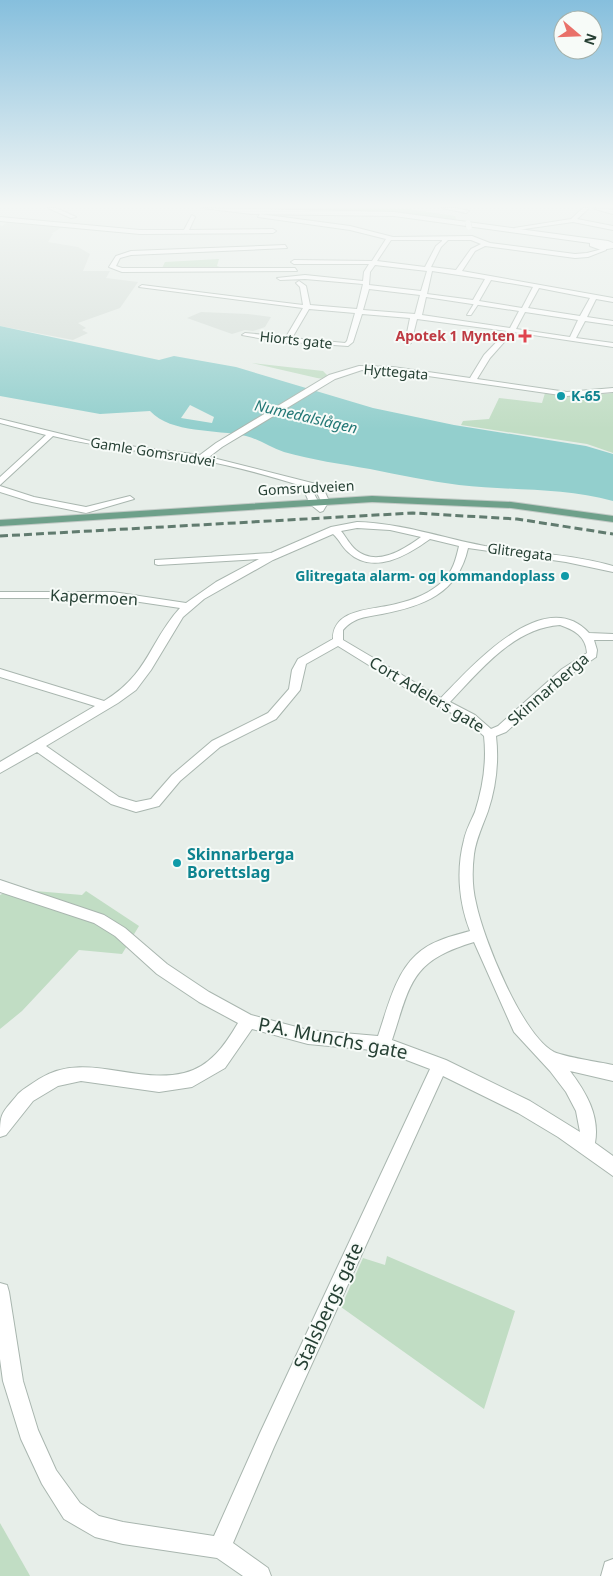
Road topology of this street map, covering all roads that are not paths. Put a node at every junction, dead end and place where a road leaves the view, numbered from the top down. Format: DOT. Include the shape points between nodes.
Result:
graph roads {
  1 [pos="299,282"];
  2 [pos="319,282"];
  3 [pos="366,282"];
  4 [pos="425,282"];
  5 [pos="487,282"];
  6 [pos="513,282"];
  7 [pos="366,285"];
  8 [pos="537,286"];
  9 [pos="142,287"];
  10 [pos="423,294"];
  11 [pos="594,296"];
  12 [pos="613,300"];
  13 [pos="476,302"];
  14 [pos="308,307"];
  15 [pos="525,309"];
  16 [pos="360,312"];
  17 [pos="469,314"];
  18 [pos="416,316"];
  19 [pos="582,318"];
  20 [pos="464,323"];
  21 [pos="613,323"];
  22 [pos="512,330"];
  23 [pos="245,335"];
  24 [pos="572,339"];
  25 [pos="287,340"];
  26 [pos="408,343"];
  27 [pos="613,345"];
  28 [pos="472,381"];
  29 [pos="613,390"];
  30 [pos="0,421"];
  31 [pos="51,434"];
  32 [pos="202,458"];
  33 [pos="0,482"];
  34 [pos="0,489"];
  35 [pos="130,498"];
  36 [pos="320,504"];
  37 [pos="613,519"];
  38 [pos="0,523"];
  39 [pos="613,524"];
  40 [pos="0,528"];
  41 [pos="334,529"];
  42 [pos="428,536"];
  43 [pos="464,545"];
  44 [pos="272,556"];
  45 [pos="158,562"];
  46 [pos="613,568"];
  47 [pos="0,595"];
  48 [pos="188,606"];
  49 [pos="586,636"];
  50 [pos="613,637"];
  51 [pos="338,641"];
  52 [pos="0,672"];
  53 [pos="443,703"];
  54 [pos="105,705"];
  55 [pos="490,734"];
  56 [pos="36,746"];
  57 [pos="0,768"];
  58 [pos="0,886"];
  59 [pos="478,935"];
  60 [pos="248,1021"];
  61 [pos="383,1044"];
  62 [pos="549,1058"];
  63 [pos="440,1065"];
  64 [pos="613,1073"];
  65 [pos="0,1129"];
  66 [pos="586,1146"];
  67 [pos="613,1167"];
  68 [pos="0,1292"];
  69 [pos="220,1548"];
  70 [pos="613,1570"];
  71 [pos="260,1576"];
  72 [pos="612,1576"];
  1 -- 14 [label="street"];
  2 -- 7 [label="street"];
  3 -- 7 [label="street"];
  4 -- 10 [label="street"];
  5 -- 13 [label="street"];
  6 -- 8 [label="street"];
  7 -- 10 [label="street"];
  7 -- 16 [label="street"];
  8 -- 11 [label="street"];
  8 -- 15 [label="street"];
  9 -- 14 [label="street"];
  10 -- 13 [label="street"];
  10 -- 18 [label="street"];
  11 -- 12 [label="street"];
  11 -- 19 [label="street"];
  13 -- 15 [label="street"];
  13 -- 17 [label="street"];
  14 -- 16 [label="street"];
  14 -- 25 [label="street"];
  15 -- 19 [label="street"];
  15 -- 22 [label="street"];
  16 -- 18 [label="street"];
  16 -- 25 [label="street, Hiorts gate" via="350,342 346,345"];
  17 -- 20 [label="street"];
  18 -- 20 [label="street"];
  18 -- 26 [label="street"];
  19 -- 21 [label="street"];
  19 -- 24 [label="street"];
  20 -- 22 [label="street"];
  22 -- 24 [label="street"];
  22 -- 28 [label="street" via="487,357"];
  23 -- 25 [label="street, Hiorts gate"];
  24 -- 27 [label="street"];
  28 -- 29 [label="street, Hyttegata" via="576,395"];
  28 -- 32 [label="street, Hyttegata" via="384,365 353,369 315,387"];
  30 -- 31 [label="street, Gamle Gomsrudvei"];
  31 -- 32 [label="street, Gamle Gomsrudvei" via="108,446"];
  31 -- 33 [label="street"];
  32 -- 36 [label="street, Gamle Gomsrudvei" via="306,485"];
  34 -- 35 [label="street" via="77,509"];
  36 -- 37 [label="main road, Gomsrudveien" via="388,499 460,502 555,510"];
  36 -- 38 [label="main road, Gomsrudveien"];
  36 -- 39 [label="main road, Gomsrudveien" via="459,506 554,514"];
  36 -- 40 [label="main road, Gomsrudveien"];
  41 -- 42 [label="street, Glitregata" via="356,524 400,528"];
  41 -- 42 [label="street" via="352,551 366,558 397,556"];
  41 -- 44 [label="street, Glitregata"];
  42 -- 43 [label="street, Glitregata"];
  43 -- 46 [label="street, Glitregata" via="571,558"];
  43 -- 51 [label="street" via="459,565 447,585 438,592 403,606 350,617 338,629"];
  44 -- 45 [label="street"];
  44 -- 48 [label="street"];
  47 -- 48 [label="street, Kapermoen" via="113,595"];
  48 -- 54 [label="street" via="133,686"];
  49 -- 50 [label="street"];
  49 -- 53 [label="street, Skinnarberga" via="562,620 545,621 496,649"];
  49 -- 55 [label="street, Skinnarberga" via="592,654 566,672 502,729"];
  51 -- 53 [label="street, Cort Adelers gate"];
  51 -- 56 [label="street" via="302,662 294,690 272,716 216,744 176,778 157,809 115,801"];
  52 -- 54 [label="street"];
  53 -- 55 [label="street, Cort Adelers gate"];
  54 -- 56 [label="street"];
  55 -- 59 [label="street, Cort Adelers gate" via="493,749 488,788 466,863 467,889"];
  56 -- 57 [label="street"];
  58 -- 60 [label="street, P.A. Munchs gate" via="99,919 120,932 162,969"];
  59 -- 61 [label="street" via="433,950 419,960"];
  59 -- 62 [label="street, Cort Adelers gate" via="520,1028"];
  60 -- 61 [label="street, P.A. Munchs gate" via="308,1037"];
  60 -- 65 [label="street" via="224,1058 183,1083 158,1084 104,1073 75,1072 46,1080 20,1102"];
  61 -- 63 [label="street, P.A. Munchs gate"];
  62 -- 64 [label="street"];
  62 -- 66 [label="street, Cort Adelers gate" via="567,1079 588,1118 590,1133"];
  63 -- 66 [label="street, P.A. Munchs gate" via="524,1107"];
  63 -- 69 [label="street, Stalsbergs gate"];
  66 -- 67 [label="street, P.A. Munchs gate"];
  68 -- 69 [label="street" via="12,1381 28,1432 49,1477 72,1511 95,1526 123,1533"];
  69 -- 71 [label="street"];
  70 -- 72 [label="street"];
}
